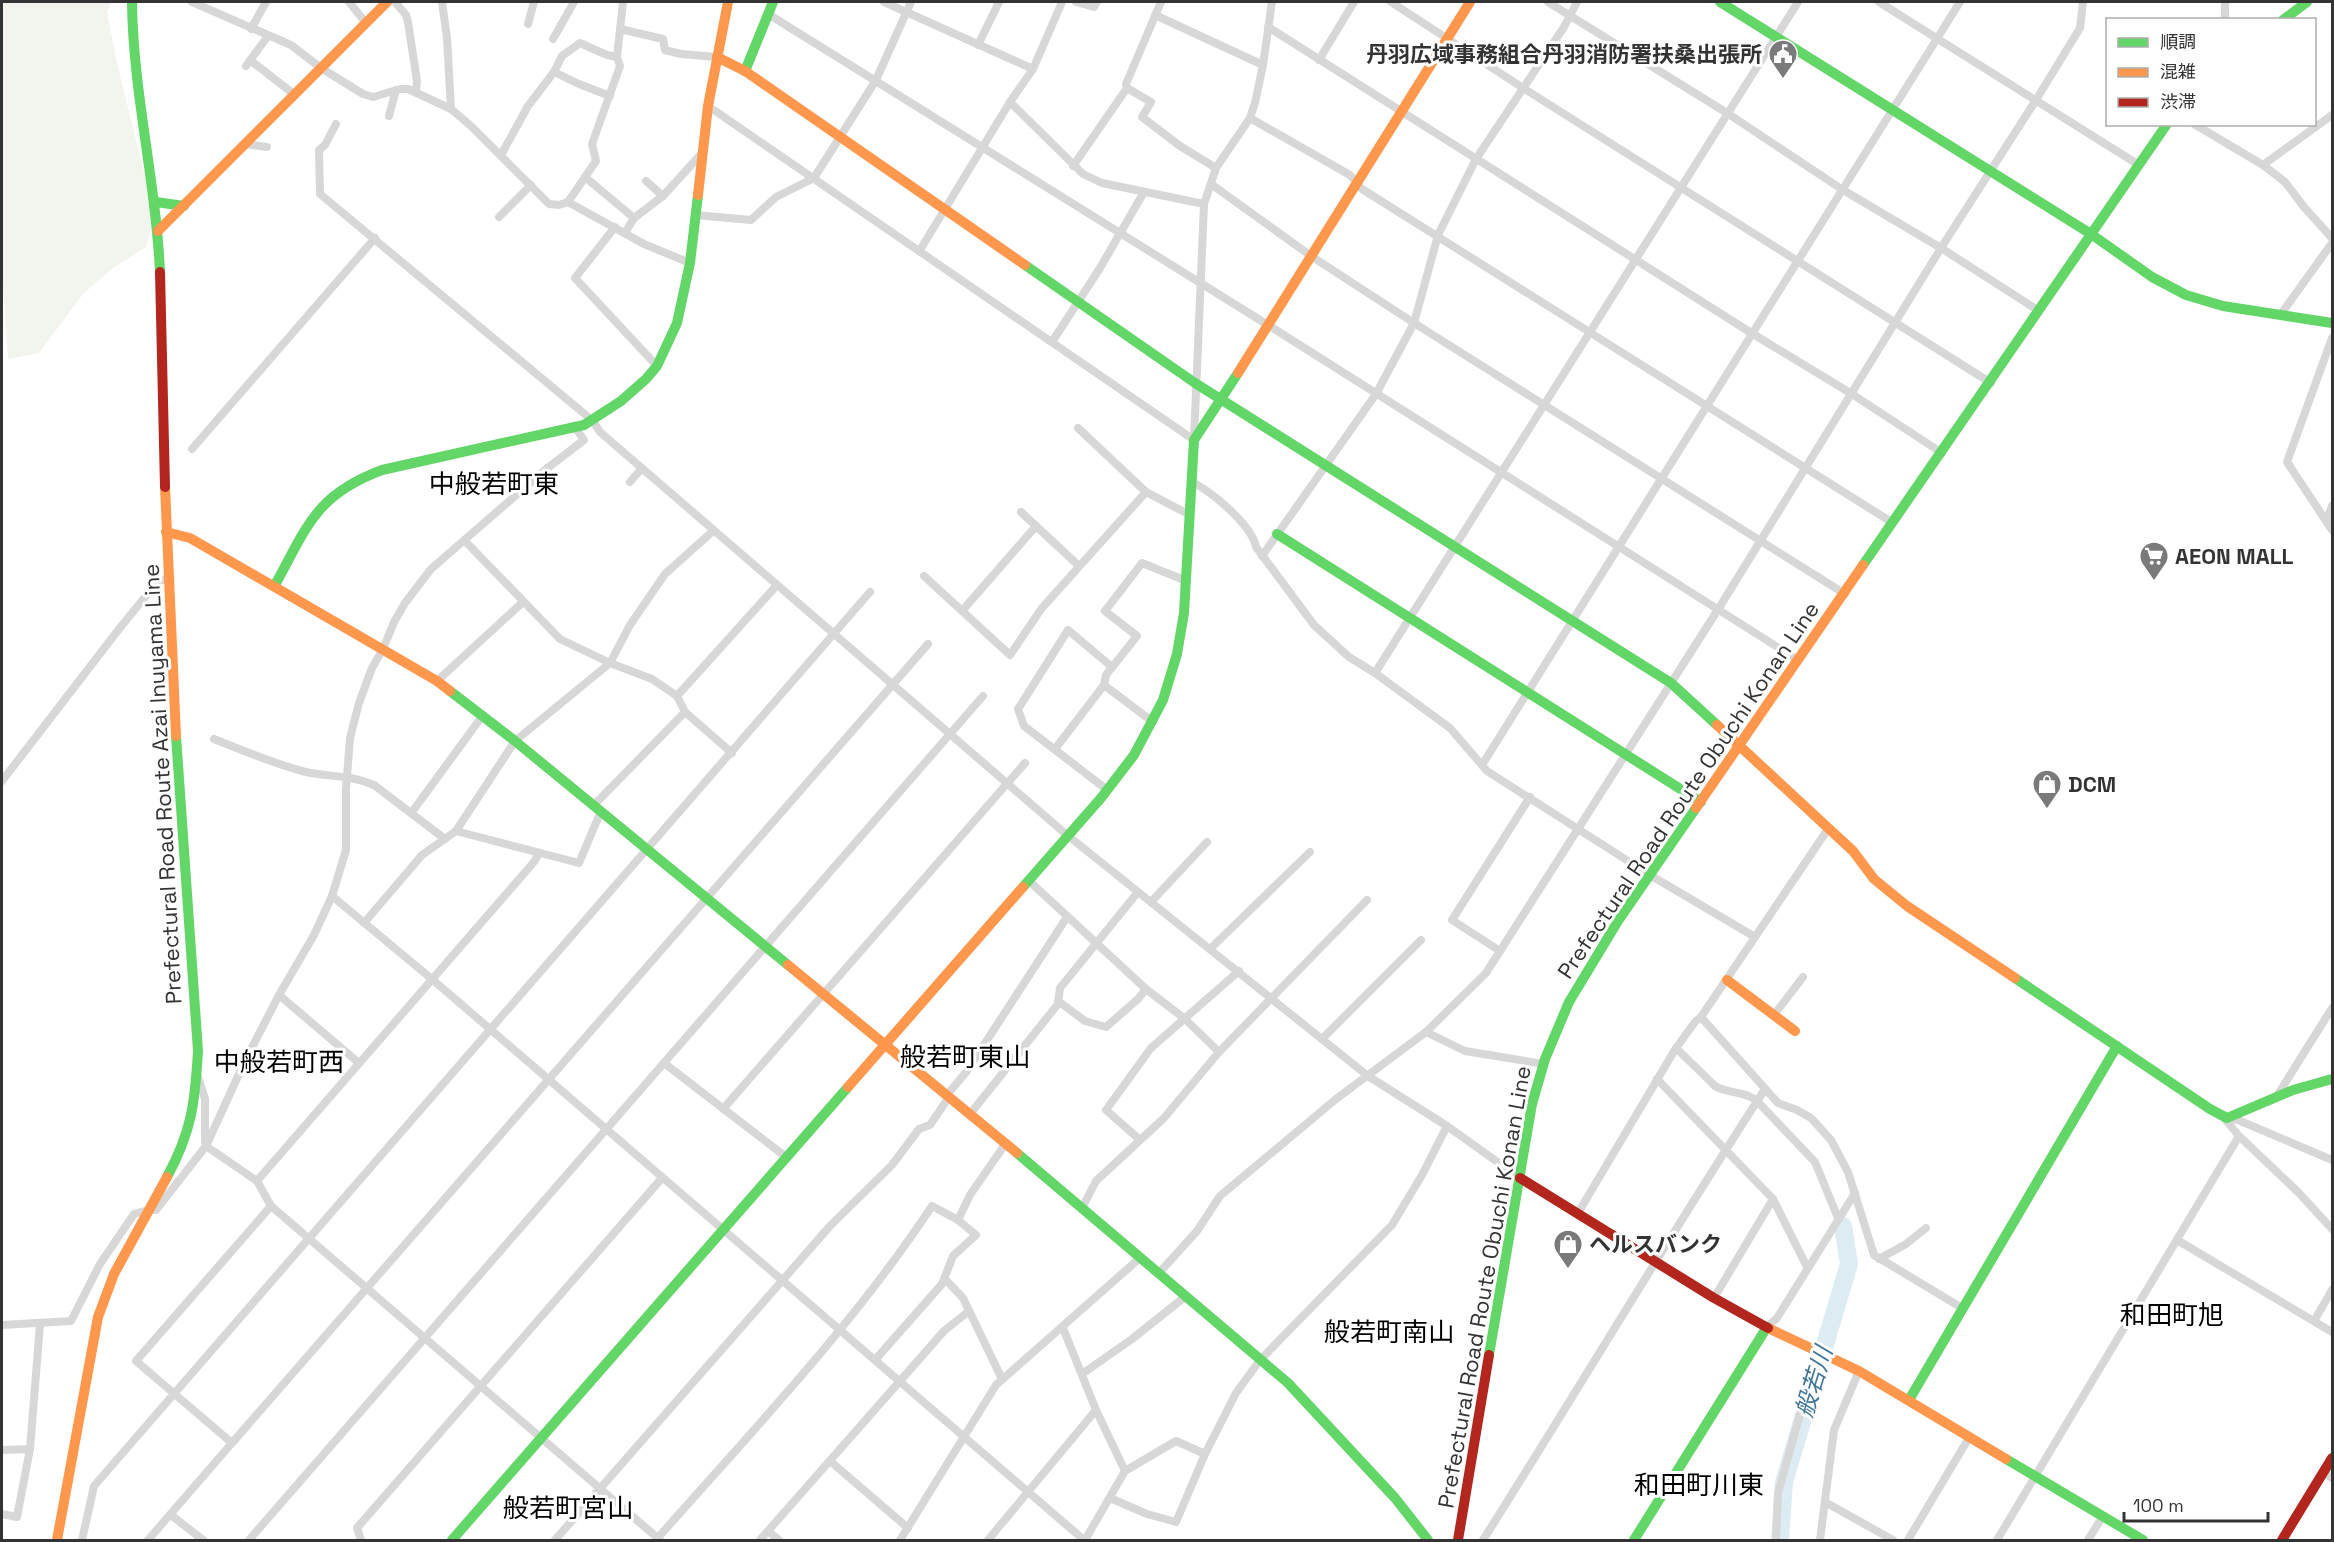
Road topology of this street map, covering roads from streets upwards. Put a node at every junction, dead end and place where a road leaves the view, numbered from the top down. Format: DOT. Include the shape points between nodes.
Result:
graph roads {
  1 [pos="132,2"];
  2 [pos="192,2"];
  3 [pos="266,2"];
  4 [pos="350,2"];
  5 [pos="387,2"];
  6 [pos="395,2"];
  7 [pos="442,2"];
  8 [pos="534,2"];
  9 [pos="574,2"];
  10 [pos="623,2"];
  11 [pos="727,2"];
  12 [pos="773,2"];
  13 [pos="884,2"];
  14 [pos="911,2"];
  15 [pos="999,2"];
  16 [pos="1062,2"];
  17 [pos="1076,2"];
  18 [pos="1096,2"];
  19 [pos="1161,2"];
  20 [pos="1272,2"];
  21 [pos="1354,2"];
  22 [pos="1391,2"];
  23 [pos="1470,2"];
  24 [pos="1548,2"];
  25 [pos="1577,2"];
  26 [pos="1720,2"];
  27 [pos="1798,2"];
  28 [pos="1879,2"];
  29 [pos="1960,2"];
  30 [pos="2083,2"];
  31 [pos="2225,2"];
  32 [pos="2307,2"];
  33 [pos="906,11"];
  34 [pos="768,14"];
  35 [pos="1155,15"];
  36 [pos="1570,16"];
  37 [pos="2225,18"];
  38 [pos="2286,18"];
  39 [pos="366,23"];
  40 [pos="528,24"];
  41 [pos="1268,27"];
  42 [pos="251,29"];
  43 [pos="620,29"];
  44 [pos="268,36"];
  45 [pos="1776,37"];
  46 [pos="1937,38"];
  47 [pos="553,39"];
  48 [pos="1447,39"];
  49 [pos="978,45"];
  50 [pos="617,57"];
  51 [pos="717,57"];
  52 [pos="1319,60"];
  53 [pos="1263,65"];
  54 [pos="321,69"];
  55 [pos="1033,69"];
  56 [pos="554,72"];
  57 [pos="745,72"];
  58 [pos="876,80"];
  59 [pos="1127,88"];
  60 [pos="1523,88"];
  61 [pos="396,90"];
  62 [pos="416,91"];
  63 [pos="295,95"];
  64 [pos="610,96"];
  65 [pos="2036,100"];
  66 [pos="1010,102"];
  67 [pos="708,106"];
  68 [pos="451,109"];
  69 [pos="1892,110"];
  70 [pos="1400,111"];
  71 [pos="1727,113"];
  72 [pos="2332,115"];
  73 [pos="389,116"];
  74 [pos="1250,118"];
  75 [pos="336,124"];
  76 [pos="2166,126"];
  77 [pos="2197,126"];
  78 [pos="841,138"];
  79 [pos="245,144"];
  80 [pos="267,147"];
  81 [pos="982,148"];
  82 [pos="702,153"];
  83 [pos="501,154"];
  84 [pos="1476,159"];
  85 [pos="2139,165"];
  86 [pos="2262,165"];
  87 [pos="1073,166"];
  88 [pos="1216,168"];
  89 [pos="1991,172"];
  90 [pos="585,177"];
  91 [pos="814,178"];
  92 [pos="646,181"];
  93 [pos="1356,181"];
  94 [pos="1211,184"];
  95 [pos="531,185"];
  96 [pos="1681,187"];
  97 [pos="1843,190"];
  98 [pos="1144,192"];
  99 [pos="663,196"];
  100 [pos="156,202"];
  101 [pos="568,202"];
  102 [pos="1204,204"];
  103 [pos="184,206"];
  104 [pos="946,209"];
  105 [pos="695,215"];
  106 [pos="499,217"];
  107 [pos="633,218"];
  108 [pos="615,227"];
  109 [pos="158,231"];
  110 [pos="625,233"];
  111 [pos="1120,234"];
  112 [pos="2091,234"];
  113 [pos="1438,235"];
  114 [pos="375,238"];
  115 [pos="2332,238"];
  116 [pos="2332,243"];
  117 [pos="1941,248"];
  118 [pos="920,250"];
  119 [pos="1311,256"];
  120 [pos="1636,259"];
  121 [pos="1798,260"];
  122 [pos="690,263"];
  123 [pos="1200,283"];
  124 [pos="1079,303"];
  125 [pos="2039,311"];
  126 [pos="2281,314"];
  127 [pos="1896,322"];
  128 [pos="2332,322"];
  129 [pos="1414,323"];
  130 [pos="1268,325"];
  131 [pos="1590,332"];
  132 [pos="1753,334"];
  133 [pos="2332,338"];
  134 [pos="1053,342"];
  135 [pos="657,366"];
  136 [pos="1195,383"];
  137 [pos="1991,383"];
  138 [pos="1376,394"];
  139 [pos="1852,394"];
  140 [pos="1221,400"];
  141 [pos="1544,405"];
  142 [pos="1707,405"];
  143 [pos="593,421"];
  144 [pos="574,426"];
  145 [pos="1078,428"];
  146 [pos="1194,440"];
  147 [pos="192,449"];
  148 [pos="1942,453"];
  149 [pos="1325,463"];
  150 [pos="1805,467"];
  151 [pos="642,468"];
  152 [pos="1501,472"];
  153 [pos="1663,478"];
  154 [pos="630,482"];
  155 [pos="1192,482"];
  156 [pos="1146,492"];
  157 [pos="2332,506"];
  158 [pos="1021,512"];
  159 [pos="1190,515"];
  160 [pos="2327,519"];
  161 [pos="1893,523"];
  162 [pos="1036,526"];
  163 [pos="2332,530"];
  164 [pos="714,531"];
  165 [pos="166,532"];
  166 [pos="1277,534"];
  167 [pos="1761,539"];
  168 [pos="465,541"];
  169 [pos="1619,546"];
  170 [pos="1456,547"];
  171 [pos="1262,556"];
  172 [pos="1079,566"];
  173 [pos="924,576"];
  174 [pos="169,579"];
  175 [pos="1184,580"];
  176 [pos="275,585"];
  177 [pos="777,585"];
  178 [pos="870,592"];
  179 [pos="1845,594"];
  180 [pos="523,602"];
  181 [pos="1719,608"];
  182 [pos="962,611"];
  183 [pos="1410,619"];
  184 [pos="1574,620"];
  185 [pos="834,635"];
  186 [pos="928,644"];
  187 [pos="383,650"];
  188 [pos="1798,660"];
  189 [pos="610,663"];
  190 [pos="1112,667"];
  191 [pos="1375,673"];
  192 [pos="437,681"];
  193 [pos="1671,682"];
  194 [pos="892,685"];
  195 [pos="1104,685"];
  196 [pos="1527,694"];
  197 [pos="677,696"];
  198 [pos="983,696"];
  199 [pos="685,712"];
  200 [pos="483,715"];
  201 [pos="1153,722"];
  202 [pos="947,734"];
  203 [pos="214,738"];
  204 [pos="515,741"];
  205 [pos="1738,746"];
  206 [pos="1056,749"];
  207 [pos="732,753"];
  208 [pos="1625,755"];
  209 [pos="1025,762"];
  210 [pos="1482,765"];
  211 [pos="348,777"];
  212 [pos="2,781"];
  213 [pos="1006,783"];
  214 [pos="1106,789"];
  215 [pos="1530,797"];
  216 [pos="1701,802"];
  217 [pos="598,808"];
  218 [pos="412,812"];
  219 [pos="1579,828"];
  220 [pos="1828,829"];
  221 [pos="456,831"];
  222 [pos="1066,835"];
  223 [pos="445,839"];
  224 [pos="1207,842"];
  225 [pos="648,849"];
  226 [pos="1310,852"];
  227 [pos="539,853"];
  228 [pos="1650,875"];
  229 [pos="1028,880"];
  230 [pos="1138,892"];
  231 [pos="332,896"];
  232 [pos="707,897"];
  233 [pos="1367,900"];
  234 [pos="1151,902"];
  235 [pos="1067,917"];
  236 [pos="364,923"];
  237 [pos="1755,937"];
  238 [pos="1421,940"];
  239 [pos="765,945"];
  240 [pos="1097,945"];
  241 [pos="1210,949"];
  242 [pos="1500,951"];
  243 [pos="1239,971"];
  244 [pos="1803,977"];
  245 [pos="433,980"];
  246 [pos="1726,980"];
  247 [pos="1146,989"];
  248 [pos="824,994"];
  249 [pos="279,995"];
  250 [pos="1273,998"];
  251 [pos="1058,1001"];
  252 [pos="2332,1008"];
  253 [pos="1774,1015"];
  254 [pos="1701,1017"];
  255 [pos="1185,1019"];
  256 [pos="491,1030"];
  257 [pos="1794,1031"];
  258 [pos="1426,1032"];
  259 [pos="1322,1038"];
  260 [pos="885,1044"];
  261 [pos="2117,1046"];
  262 [pos="1676,1048"];
  263 [pos="1219,1052"];
  264 [pos="359,1063"];
  265 [pos="664,1064"];
  266 [pos="1544,1064"];
  267 [pos="198,1076"];
  268 [pos="1368,1076"];
  269 [pos="1657,1079"];
  270 [pos="2332,1079"];
  271 [pos="549,1080"];
  272 [pos="1765,1089"];
  273 [pos="948,1096"];
  274 [pos="2277,1096"];
  275 [pos="1757,1101"];
  276 [pos="723,1109"];
  277 [pos="970,1114"];
  278 [pos="2226,1118"];
  279 [pos="1447,1126"];
  280 [pos="607,1130"];
  281 [pos="2239,1136"];
  282 [pos="1140,1140"];
  283 [pos="1006,1143"];
  284 [pos="206,1146"];
  285 [pos="1727,1150"];
  286 [pos="786,1157"];
  287 [pos="2332,1160"];
  288 [pos="662,1178"];
  289 [pos="1520,1178"];
  290 [pos="257,1181"];
  291 [pos="1855,1193"];
  292 [pos="1773,1199"];
  293 [pos="271,1206"];
  294 [pos="1082,1208"];
  295 [pos="148,1210"];
  296 [pos="1578,1213"];
  297 [pos="1838,1218"];
  298 [pos="958,1220"];
  299 [pos="1926,1228"];
  300 [pos="2332,1229"];
  301 [pos="723,1231"];
  302 [pos="309,1238"];
  303 [pos="2177,1240"];
  304 [pos="1141,1257"];
  305 [pos="1880,1259"];
  306 [pos="1656,1262"];
  307 [pos="1807,1267"];
  308 [pos="1159,1273"];
  309 [pos="945,1279"];
  310 [pos="782,1280"];
  311 [pos="366,1289"];
  312 [pos="2332,1290"];
  313 [pos="1186,1296"];
  314 [pos="1714,1298"];
  315 [pos="1962,1308"];
  316 [pos="969,1311"];
  317 [pos="2314,1321"];
  318 [pos="40,1324"];
  319 [pos="2,1325"];
  320 [pos="1767,1327"];
  321 [pos="1063,1328"];
  322 [pos="841,1331"];
  323 [pos="2332,1332"];
  324 [pos="425,1338"];
  325 [pos="1823,1352"];
  326 [pos="875,1360"];
  327 [pos="1260,1360"];
  328 [pos="1859,1371"];
  329 [pos="1082,1374"];
  330 [pos="1002,1379"];
  331 [pos="900,1382"];
  332 [pos="481,1388"];
  333 [pos="174,1394"];
  334 [pos="1909,1400"];
  335 [pos="1096,1410"];
  336 [pos="1970,1436"];
  337 [pos="963,1437"];
  338 [pos="541,1439"];
  339 [pos="232,1443"];
  340 [pos="30,1449"];
  341 [pos="2,1450"];
  342 [pos="1205,1454"];
  343 [pos="2332,1458"];
  344 [pos="830,1461"];
  345 [pos="1125,1471"];
  346 [pos="2036,1475"];
  347 [pos="2328,1475"];
  348 [pos="599,1489"];
  349 [pos="1028,1493"];
  350 [pos="1110,1498"];
  351 [pos="1826,1502"];
  352 [pos="2,1514"];
  353 [pos="171,1515"];
  354 [pos="2103,1516"];
  355 [pos="908,1528"];
  356 [pos="768,1531"];
  357 [pos="57,1540"];
  358 [pos="82,1540"];
  359 [pos="148,1540"];
  360 [pos="203,1540"];
  361 [pos="249,1540"];
  362 [pos="361,1540"];
  363 [pos="452,1540"];
  364 [pos="555,1540"];
  365 [pos="658,1540"];
  366 [pos="760,1540"];
  367 [pos="779,1540"];
  368 [pos="900,1540"];
  369 [pos="988,1540"];
  370 [pos="1084,1540"];
  371 [pos="1428,1540"];
  372 [pos="1458,1540"];
  373 [pos="1483,1540"];
  374 [pos="1634,1540"];
  375 [pos="1776,1540"];
  376 [pos="1820,1540"];
  377 [pos="1893,1540"];
  378 [pos="1908,1540"];
  379 [pos="1997,1540"];
  380 [pos="2088,1540"];
  381 [pos="2143,1540"];
  382 [pos="2283,1540"];
  1 -- 100 [label="street, Prefectural Road Route Azai Inuyama Line" via="132,49"];
  2 -- 42 [label="street"];
  3 -- 42 [label="street"];
  4 -- 39 [label="street"];
  5 -- 39 [label="street"];
  6 -- 62 [label="street" via="408,22"];
  7 -- 68 [label="street"];
  8 -- 40 [label="street"];
  9 -- 47 [label="street"];
  10 -- 43 [label="street"];
  11 -- 51 [label="street"];
  12 -- 34 [label="street"];
  13 -- 33 [label="street"];
  14 -- 33 [label="street"];
  15 -- 49 [label="street"];
  16 -- 55 [label="street"];
  17 -- 18 [label="street" via="1094,7"];
  19 -- 35 [label="street"];
  20 -- 41 [label="street"];
  21 -- 52 [label="street"];
  22 -- 48 [label="street"];
  23 -- 48 [label="street"];
  24 -- 36 [label="street"];
  25 -- 36 [label="street"];
  26 -- 45 [label="street"];
  27 -- 45 [label="street"];
  28 -- 46 [label="street"];
  29 -- 46 [label="street"];
  30 -- 65 [label="street" via="2080,28"];
  31 -- 37 [label="street"];
  32 -- 38 [label="street"];
  33 -- 49 [label="street"];
  33 -- 58 [label="street"];
  34 -- 57 [label="street"];
  34 -- 58 [label="street"];
  35 -- 53 [label="street"];
  35 -- 59 [label="street"];
  36 -- 60 [label="street"];
  36 -- 71 [label="street"];
  39 -- 54 [label="street"];
  41 -- 52 [label="street"];
  41 -- 53 [label="street"];
  42 -- 44 [label="street"];
  43 -- 50 [label="street"];
  43 -- 51 [label="street" via="663,39 664,50"];
  44 -- 54 [label="street" via="291,45"];
  44 -- 63 [label="street" via="248,63"];
  45 -- 69 [label="street"];
  45 -- 71 [label="street"];
  46 -- 65 [label="street"];
  46 -- 69 [label="street"];
  48 -- 60 [label="street"];
  48 -- 70 [label="street"];
  49 -- 55 [label="street"];
  50 -- 56 [label="street" via="580,43 562,56"];
  50 -- 64 [label="street" via="620,66"];
  51 -- 57 [label="street"];
  51 -- 67 [label="street"];
  52 -- 70 [label="street"];
  53 -- 74 [label="street"];
  54 -- 61 [label="street" via="363,94 374,97"];
  54 -- 63 [label="street"];
  55 -- 66 [label="street"];
  56 -- 64 [label="street"];
  56 -- 83 [label="street" via="528,106"];
  57 -- 78 [label="street"];
  58 -- 78 [label="street"];
  58 -- 81 [label="street"];
  59 -- 87 [label="street"];
  59 -- 88 [label="street" via="1151,102 1140,120"];
  60 -- 84 [label="street"];
  60 -- 96 [label="street"];
  61 -- 62 [label="street"];
  61 -- 73 [label="street"];
  62 -- 68 [label="street"];
  63 -- 79 [label="street"];
  64 -- 90 [label="street" via="592,144 596,161"];
  65 -- 85 [label="street"];
  65 -- 89 [label="street"];
  66 -- 81 [label="street"];
  66 -- 87 [label="street"];
  67 -- 82 [label="street"];
  67 -- 91 [label="street"];
  68 -- 83 [label="street"];
  69 -- 89 [label="street"];
  69 -- 97 [label="street"];
  70 -- 84 [label="street"];
  70 -- 93 [label="street"];
  71 -- 96 [label="street"];
  71 -- 97 [label="street"];
  72 -- 86 [label="street"];
  74 -- 88 [label="street"];
  74 -- 93 [label="street"];
  75 -- 114 [label="street" via="319,150 320,194"];
  76 -- 85 [label="street, Prefectural Road Route Obuchi Konan Line"];
  77 -- 86 [label="street"];
  78 -- 91 [label="street"];
  78 -- 104 [label="street"];
  79 -- 80 [label="street"];
  79 -- 103 [label="street"];
  81 -- 104 [label="street"];
  81 -- 111 [label="street"];
  82 -- 99 [label="street"];
  82 -- 105 [label="street"];
  83 -- 95 [label="street"];
  84 -- 113 [label="street"];
  84 -- 120 [label="street"];
  85 -- 112 [label="street, Prefectural Road Route Obuchi Konan Line"];
  86 -- 115 [label="street" via="2285,183"];
  87 -- 98 [label="street" via="1102,183"];
  88 -- 94 [label="street"];
  89 -- 112 [label="street"];
  89 -- 117 [label="street"];
  90 -- 101 [label="street"];
  90 -- 107 [label="street"];
  91 -- 105 [label="street" via="777,197 751,220"];
  91 -- 118 [label="street"];
  92 -- 99 [label="street"];
  93 -- 113 [label="street" via="1362,189"];
  93 -- 119 [label="street"];
  94 -- 102 [label="street"];
  94 -- 119 [label="street"];
  95 -- 101 [label="street" via="549,204"];
  95 -- 106 [label="street"];
  96 -- 120 [label="street"];
  96 -- 121 [label="street"];
  97 -- 117 [label="street"];
  97 -- 121 [label="street"];
  98 -- 102 [label="street"];
  98 -- 111 [label="street"];
  99 -- 107 [label="street"];
  100 -- 103 [label="street"];
  100 -- 109 [label="street, Prefectural Road Route Azai Inuyama Line"];
  101 -- 108 [label="street"];
  102 -- 123 [label="street"];
  103 -- 109 [label="street"];
  104 -- 118 [label="street"];
  104 -- 124 [label="street"];
  105 -- 122 [label="street"];
  107 -- 110 [label="street"];
  108 -- 110 [label="street"];
  108 -- 135 [label="street" via="575,278"];
  109 -- 165 [label="street, Prefectural Road Route Azai Inuyama Line"];
  110 -- 122 [label="street"];
  111 -- 123 [label="street"];
  111 -- 124 [label="street"];
  112 -- 125 [label="street, Prefectural Road Route Obuchi Konan Line"];
  112 -- 126 [label="street" via="2152,277 2186,295 2223,306"];
  113 -- 129 [label="street"];
  113 -- 131 [label="street"];
  114 -- 143 [label="street"];
  114 -- 147 [label="street"];
  116 -- 126 [label="street"];
  117 -- 125 [label="street"];
  117 -- 127 [label="street"];
  118 -- 134 [label="street"];
  119 -- 129 [label="street"];
  119 -- 130 [label="street"];
  120 -- 131 [label="street"];
  120 -- 132 [label="street"];
  121 -- 127 [label="street"];
  121 -- 132 [label="street"];
  122 -- 135 [label="street" via="677,323"];
  123 -- 130 [label="street"];
  123 -- 136 [label="street"];
  124 -- 134 [label="street"];
  124 -- 136 [label="street"];
  125 -- 137 [label="street, Prefectural Road Route Obuchi Konan Line"];
  126 -- 128 [label="street"];
  127 -- 137 [label="street"];
  127 -- 139 [label="street"];
  129 -- 138 [label="street"];
  129 -- 141 [label="street"];
  130 -- 138 [label="street"];
  130 -- 140 [label="street"];
  131 -- 141 [label="street"];
  131 -- 142 [label="street"];
  132 -- 139 [label="street"];
  132 -- 142 [label="street"];
  133 -- 160 [label="street" via="2287,462"];
  134 -- 146 [label="street"];
  135 -- 143 [label="street" via="635,390"];
  136 -- 140 [label="street"];
  136 -- 146 [label="street"];
  137 -- 148 [label="street, Prefectural Road Route Obuchi Konan Line"];
  138 -- 149 [label="street"];
  138 -- 152 [label="street"];
  139 -- 148 [label="street"];
  139 -- 150 [label="street"];
  140 -- 146 [label="street"];
  140 -- 149 [label="street"];
  141 -- 152 [label="street"];
  141 -- 153 [label="street"];
  142 -- 150 [label="street"];
  142 -- 153 [label="street"];
  143 -- 144 [label="street"];
  143 -- 151 [label="street" via="600,432"];
  144 -- 168 [label="street" via="584,440"];
  144 -- 176 [label="street" via="359,478 326,502"];
  145 -- 156 [label="street"];
  146 -- 155 [label="street"];
  148 -- 161 [label="street, Prefectural Road Route Obuchi Konan Line"];
  149 -- 166 [label="street"];
  149 -- 170 [label="street"];
  150 -- 161 [label="street"];
  150 -- 167 [label="street"];
  151 -- 154 [label="street"];
  151 -- 164 [label="street"];
  152 -- 169 [label="street"];
  152 -- 170 [label="street"];
  153 -- 167 [label="street"];
  153 -- 169 [label="street"];
  155 -- 159 [label="street"];
  155 -- 171 [label="street" via="1222,502 1245,528"];
  156 -- 159 [label="street"];
  156 -- 172 [label="street"];
  157 -- 160 [label="street"];
  158 -- 162 [label="street"];
  159 -- 175 [label="street"];
  160 -- 163 [label="street"];
  161 -- 179 [label="street, Prefectural Road Route Obuchi Konan Line"];
  162 -- 172 [label="street"];
  162 -- 182 [label="street"];
  164 -- 177 [label="street"];
  164 -- 189 [label="street" via="665,574"];
  165 -- 174 [label="street, Prefectural Road Route Azai Inuyama Line"];
  165 -- 176 [label="street" via="190,538"];
  166 -- 171 [label="street"];
  166 -- 183 [label="street"];
  167 -- 179 [label="street"];
  167 -- 181 [label="street"];
  168 -- 180 [label="street"];
  168 -- 187 [label="street" via="431,569 405,603"];
  169 -- 181 [label="street"];
  169 -- 184 [label="street"];
  170 -- 183 [label="street"];
  170 -- 184 [label="street"];
  171 -- 191 [label="street" via="1314,625 1349,657"];
  172 -- 182 [label="street" via="1042,608 1010,655"];
  173 -- 182 [label="street"];
  174 -- 212 [label="street" via="158,581"];
  174 -- 267 [label="street, Prefectural Road Route Azai Inuyama Line"];
  175 -- 190 [label="street" via="1142,563 1105,610 1137,636"];
  175 -- 201 [label="street" via="1184,613 1177,654"];
  176 -- 187 [label="street"];
  177 -- 185 [label="street"];
  177 -- 197 [label="street"];
  178 -- 185 [label="street"];
  179 -- 188 [label="street, Prefectural Road Route Obuchi Konan Line"];
  180 -- 189 [label="street" via="560,639"];
  180 -- 192 [label="street"];
  181 -- 188 [label="street"];
  181 -- 193 [label="street"];
  183 -- 191 [label="street"];
  183 -- 196 [label="street"];
  184 -- 193 [label="street"];
  184 -- 196 [label="street"];
  185 -- 194 [label="street"];
  185 -- 207 [label="street"];
  186 -- 194 [label="street"];
  187 -- 192 [label="street"];
  187 -- 211 [label="street" via="358,703 350,738"];
  188 -- 205 [label="street, Prefectural Road Route Obuchi Konan Line"];
  189 -- 197 [label="street" via="651,678"];
  189 -- 204 [label="street"];
  190 -- 195 [label="street"];
  190 -- 206 [label="street" via="1068,630 1018,709 1024,726"];
  191 -- 210 [label="street" via="1450,728"];
  192 -- 200 [label="street"];
  193 -- 205 [label="street"];
  193 -- 208 [label="street"];
  194 -- 202 [label="street"];
  194 -- 232 [label="street"];
  195 -- 201 [label="street"];
  195 -- 206 [label="street"];
  196 -- 208 [label="street"];
  196 -- 210 [label="street"];
  197 -- 199 [label="street"];
  198 -- 202 [label="street"];
  199 -- 207 [label="street"];
  199 -- 217 [label="street"];
  200 -- 204 [label="street"];
  200 -- 218 [label="street"];
  201 -- 214 [label="street" via="1124,769"];
  202 -- 213 [label="street"];
  202 -- 239 [label="street"];
  203 -- 211 [label="street" via="282,765"];
  204 -- 217 [label="street"];
  204 -- 221 [label="street"];
  205 -- 216 [label="street, Prefectural Road Route Obuchi Konan Line"];
  205 -- 220 [label="street"];
  206 -- 214 [label="street"];
  207 -- 225 [label="street"];
  208 -- 216 [label="street"];
  208 -- 219 [label="street"];
  209 -- 213 [label="street"];
  210 -- 215 [label="street"];
  211 -- 218 [label="street" via="374,785"];
  211 -- 231 [label="street" via="346,850"];
  213 -- 222 [label="street"];
  213 -- 248 [label="street"];
  214 -- 222 [label="street"];
  215 -- 219 [label="street"];
  215 -- 242 [label="street" via="1452,920"];
  216 -- 228 [label="street, Prefectural Road Route Obuchi Konan Line"];
  217 -- 225 [label="street"];
  217 -- 227 [label="street" via="579,863"];
  218 -- 223 [label="street"];
  219 -- 228 [label="street"];
  219 -- 242 [label="street"];
  220 -- 237 [label="street"];
  220 -- 261 [label="street" via="1853,851 1874,879 1907,906"];
  221 -- 223 [label="street"];
  221 -- 227 [label="street"];
  222 -- 229 [label="street"];
  222 -- 230 [label="street"];
  223 -- 236 [label="street" via="422,855"];
  224 -- 234 [label="street"];
  225 -- 232 [label="street"];
  225 -- 256 [label="street"];
  226 -- 241 [label="street"];
  227 -- 245 [label="street"];
  228 -- 237 [label="street"];
  228 -- 266 [label="street, Prefectural Road Route Obuchi Konan Line" via="1569,1002"];
  229 -- 235 [label="street"];
  229 -- 260 [label="street"];
  230 -- 234 [label="street"];
  230 -- 240 [label="street"];
  231 -- 236 [label="street"];
  231 -- 249 [label="street"];
  232 -- 239 [label="street"];
  232 -- 271 [label="street"];
  233 -- 250 [label="street"];
  234 -- 241 [label="street"];
  235 -- 240 [label="street"];
  235 -- 273 [label="street"];
  236 -- 245 [label="street"];
  237 -- 246 [label="street"];
  238 -- 259 [label="street"];
  239 -- 248 [label="street"];
  239 -- 265 [label="street"];
  240 -- 247 [label="street"];
  240 -- 251 [label="street" via="1060,988"];
  241 -- 243 [label="street"];
  242 -- 258 [label="street" via="1486,973"];
  243 -- 250 [label="street"];
  243 -- 255 [label="street"];
  244 -- 253 [label="street"];
  245 -- 256 [label="street"];
  245 -- 264 [label="street"];
  246 -- 253 [label="street"];
  246 -- 254 [label="street"];
  247 -- 251 [label="street" via="1106,1027 1085,1021"];
  247 -- 255 [label="street"];
  248 -- 260 [label="street"];
  248 -- 276 [label="street"];
  249 -- 264 [label="street"];
  249 -- 284 [label="street"];
  250 -- 259 [label="street"];
  250 -- 263 [label="street"];
  251 -- 277 [label="street"];
  252 -- 274 [label="street"];
  253 -- 257 [label="street"];
  254 -- 262 [label="street"];
  254 -- 272 [label="street"];
  255 -- 263 [label="street"];
  255 -- 282 [label="street" via="1151,1048 1106,1110"];
  256 -- 271 [label="street"];
  256 -- 302 [label="street"];
  258 -- 266 [label="street" via="1465,1051"];
  258 -- 268 [label="street"];
  259 -- 268 [label="street"];
  260 -- 273 [label="street"];
  260 -- 286 [label="street"];
  261 -- 278 [label="street"];
  261 -- 315 [label="street"];
  262 -- 269 [label="street"];
  262 -- 275 [label="street" via="1715,1086"];
  263 -- 282 [label="street" via="1179,1102"];
  264 -- 290 [label="street"];
  265 -- 276 [label="street"];
  265 -- 280 [label="street"];
  266 -- 289 [label="street, Prefectural Road Route Obuchi Konan Line" via="1532,1104"];
  267 -- 284 [label="street" via="205,1099"];
  267 -- 295 [label="street, Prefectural Road Route Azai Inuyama Line" via="185,1136"];
  268 -- 279 [label="street"];
  268 -- 308 [label="street" via="1220,1196 1197,1231"];
  269 -- 285 [label="street"];
  269 -- 296 [label="street"];
  270 -- 274 [label="street"];
  271 -- 280 [label="street"];
  271 -- 311 [label="street"];
  272 -- 275 [label="street"];
  272 -- 291 [label="street" via="1778,1102 1804,1113 1821,1128 1848,1172"];
  273 -- 277 [label="street"];
  273 -- 310 [label="street" via="930,1125 919,1129 892,1165"];
  274 -- 278 [label="street"];
  275 -- 285 [label="street"];
  275 -- 297 [label="street" via="1815,1162"];
  276 -- 286 [label="street"];
  277 -- 283 [label="street"];
  278 -- 281 [label="street"];
  278 -- 287 [label="street"];
  279 -- 289 [label="street"];
  279 -- 327 [label="street" via="1392,1225"];
  280 -- 288 [label="street"];
  280 -- 324 [label="street"];
  281 -- 300 [label="street"];
  281 -- 303 [label="street"];
  282 -- 294 [label="street" via="1096,1181"];
  283 -- 294 [label="street"];
  283 -- 298 [label="street" via="970,1195"];
  284 -- 290 [label="street"];
  284 -- 295 [label="street" via="156,1210"];
  285 -- 292 [label="street"];
  285 -- 306 [label="street"];
  286 -- 301 [label="street"];
  288 -- 301 [label="street"];
  288 -- 332 [label="street"];
  289 -- 296 [label="street"];
  289 -- 372 [label="street, Prefectural Road Route Obuchi Konan Line"];
  290 -- 293 [label="street"];
  291 -- 297 [label="street"];
  291 -- 305 [label="street" via="1874,1255"];
  292 -- 307 [label="street"];
  292 -- 314 [label="street"];
  293 -- 302 [label="street"];
  293 -- 333 [label="street" via="136,1361"];
  294 -- 304 [label="street"];
  295 -- 318 [label="street" via="134,1214 113,1242 71,1321"];
  295 -- 357 [label="street, Prefectural Road Route Azai Inuyama Line" via="114,1274 99,1317"];
  296 -- 306 [label="street"];
  297 -- 307 [label="street"];
  298 -- 309 [label="street" via="975,1235 953,1256"];
  298 -- 322 [label="street" via="932,1206"];
  299 -- 305 [label="street"];
  301 -- 310 [label="street"];
  301 -- 338 [label="street"];
  302 -- 311 [label="street"];
  302 -- 333 [label="street"];
  303 -- 317 [label="street"];
  303 -- 346 [label="street"];
  304 -- 308 [label="street"];
  304 -- 321 [label="street"];
  305 -- 315 [label="street"];
  306 -- 314 [label="street"];
  306 -- 373 [label="street"];
  307 -- 320 [label="street" via="1777,1318"];
  308 -- 313 [label="street"];
  309 -- 316 [label="street"];
  309 -- 326 [label="street"];
  310 -- 322 [label="street"];
  310 -- 348 [label="street"];
  311 -- 324 [label="street"];
  311 -- 339 [label="street"];
  312 -- 317 [label="street"];
  313 -- 327 [label="street"];
  313 -- 329 [label="street"];
  314 -- 320 [label="street"];
  315 -- 334 [label="street"];
  316 -- 330 [label="street"];
  316 -- 331 [label="street" via="944,1331"];
  317 -- 323 [label="street"];
  318 -- 319 [label="street"];
  318 -- 340 [label="street"];
  320 -- 325 [label="street"];
  320 -- 374 [label="street"];
  321 -- 329 [label="street"];
  321 -- 330 [label="street"];
  322 -- 326 [label="street"];
  322 -- 365 [label="street"];
  324 -- 332 [label="street"];
  324 -- 361 [label="street"];
  325 -- 328 [label="street"];
  325 -- 375 [label="street" via="1778,1493"];
  326 -- 331 [label="street"];
  327 -- 342 [label="street" via="1236,1393"];
  327 -- 371 [label="street" via="1336,1433"];
  328 -- 334 [label="street"];
  328 -- 351 [label="street" via="1834,1430"];
  329 -- 335 [label="street"];
  330 -- 337 [label="street"];
  331 -- 337 [label="street"];
  331 -- 344 [label="street"];
  332 -- 338 [label="street"];
  332 -- 362 [label="street" via="357,1528"];
  333 -- 339 [label="street"];
  333 -- 358 [label="street" via="94,1486"];
  334 -- 336 [label="street"];
  335 -- 345 [label="street"];
  335 -- 349 [label="street"];
  336 -- 346 [label="street"];
  336 -- 378 [label="street"];
  337 -- 349 [label="street"];
  337 -- 355 [label="street"];
  338 -- 348 [label="street"];
  338 -- 363 [label="street"];
  339 -- 353 [label="street"];
  340 -- 341 [label="street"];
  340 -- 352 [label="street" via="17,1517"];
  342 -- 345 [label="street" via="1176,1441"];
  342 -- 350 [label="street" via="1176,1522"];
  343 -- 347 [label="street"];
  344 -- 355 [label="street"];
  344 -- 356 [label="street"];
  345 -- 350 [label="street"];
  346 -- 354 [label="street"];
  346 -- 379 [label="street"];
  347 -- 382 [label="street"];
  348 -- 364 [label="street"];
  348 -- 365 [label="street"];
  349 -- 369 [label="street"];
  349 -- 370 [label="street"];
  350 -- 370 [label="street"];
  351 -- 376 [label="street"];
  351 -- 377 [label="street"];
  353 -- 359 [label="street"];
  353 -- 360 [label="street"];
  354 -- 380 [label="street"];
  354 -- 381 [label="street"];
  355 -- 368 [label="street"];
  356 -- 366 [label="street"];
  356 -- 367 [label="street"];
}
